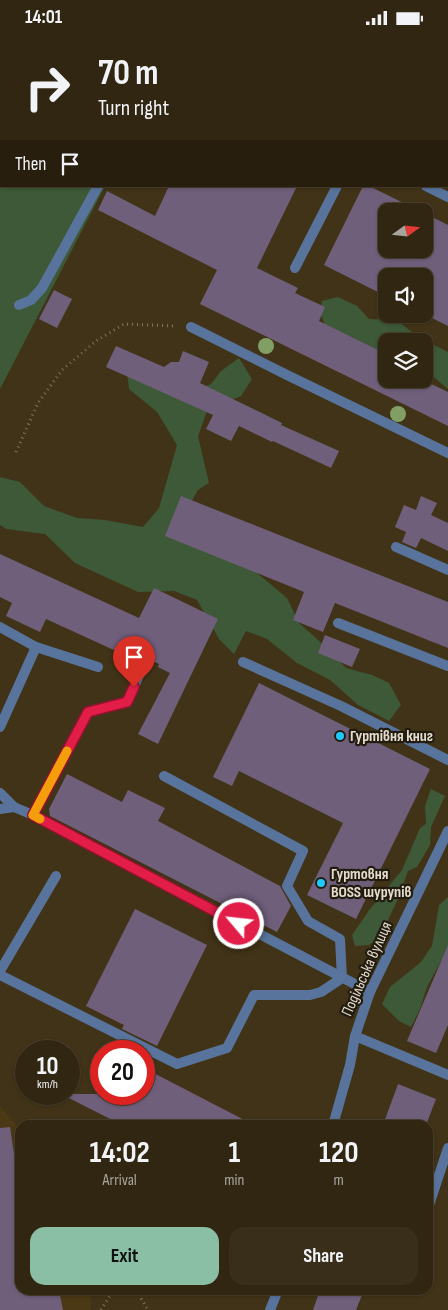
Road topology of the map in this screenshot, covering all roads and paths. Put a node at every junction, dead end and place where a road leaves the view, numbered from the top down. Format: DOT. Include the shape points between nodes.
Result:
graph roads {
  1 [pos="97,187"];
  2 [pos="336,187"];
  3 [pos="428,187"];
  4 [pos="448,197"];
  5 [pos="295,268"];
  6 [pos="19,305"];
  7 [pos="191,327"];
  8 [pos="16,452"];
  9 [pos="448,453"];
  10 [pos="396,547"];
  11 [pos="448,570"];
  12 [pos="338,623"];
  13 [pos="0,627"];
  14 [pos="36,647"];
  15 [pos="243,662"];
  16 [pos="448,666"];
  17 [pos="98,667"];
  18 [pos="141,671"];
  19 [pos="0,727"];
  20 [pos="448,760"];
  21 [pos="164,776"];
  22 [pos="0,793"];
  23 [pos="14,807"];
  24 [pos="0,809"];
  25 [pos="33,815"];
  26 [pos="448,831"];
  27 [pos="56,876"];
  28 [pos="0,971"];
  29 [pos="0,975"];
  30 [pos="342,978"];
  31 [pos="370,992"];
  32 [pos="355,1036"];
  33 [pos="448,1075"];
  34 [pos="334,1120"];
  35 [pos="448,1149"];
  36 [pos="433,1193"];
  37 [pos="110,1295"];
  38 [pos="139,1295"];
  39 [pos="276,1295"];
  40 [pos="101,1310"];
  41 [pos="148,1310"];
  42 [pos="270,1310"];
  1 -- 6 [label="street" via="42,288 31,300"];
  2 -- 5 [label="street"];
  3 -- 4 [label="street"];
  7 -- 8 [label="path" via="124,324 96,341 62,371 38,403"];
  7 -- 9 [label="street"];
  10 -- 11 [label="street"];
  12 -- 16 [label="street"];
  13 -- 14 [label="street"];
  14 -- 17 [label="street"];
  14 -- 19 [label="street"];
  15 -- 20 [label="street"];
  18 -- 25 [label="street" via="127,702 88,712"];
  21 -- 30 [label="street" via="303,851 287,886 308,921 340,939"];
  22 -- 23 [label="street"];
  23 -- 24 [label="street"];
  23 -- 25 [label="street"];
  25 -- 30 [label="street"];
  26 -- 31 [label="street, Подільська вулиця"];
  27 -- 28 [label="street"];
  29 -- 30 [label="street" via="177,1063 227,1048 254,995 310,995 321,992"];
  30 -- 31 [label="street"];
  31 -- 32 [label="street, Подільська вулиця"];
  32 -- 33 [label="street"];
  32 -- 34 [label="street, Подільська вулиця"];
  35 -- 36 [label="street"];
  37 -- 40 [label="path"];
  38 -- 41 [label="path"];
  39 -- 42 [label="street"];
}
